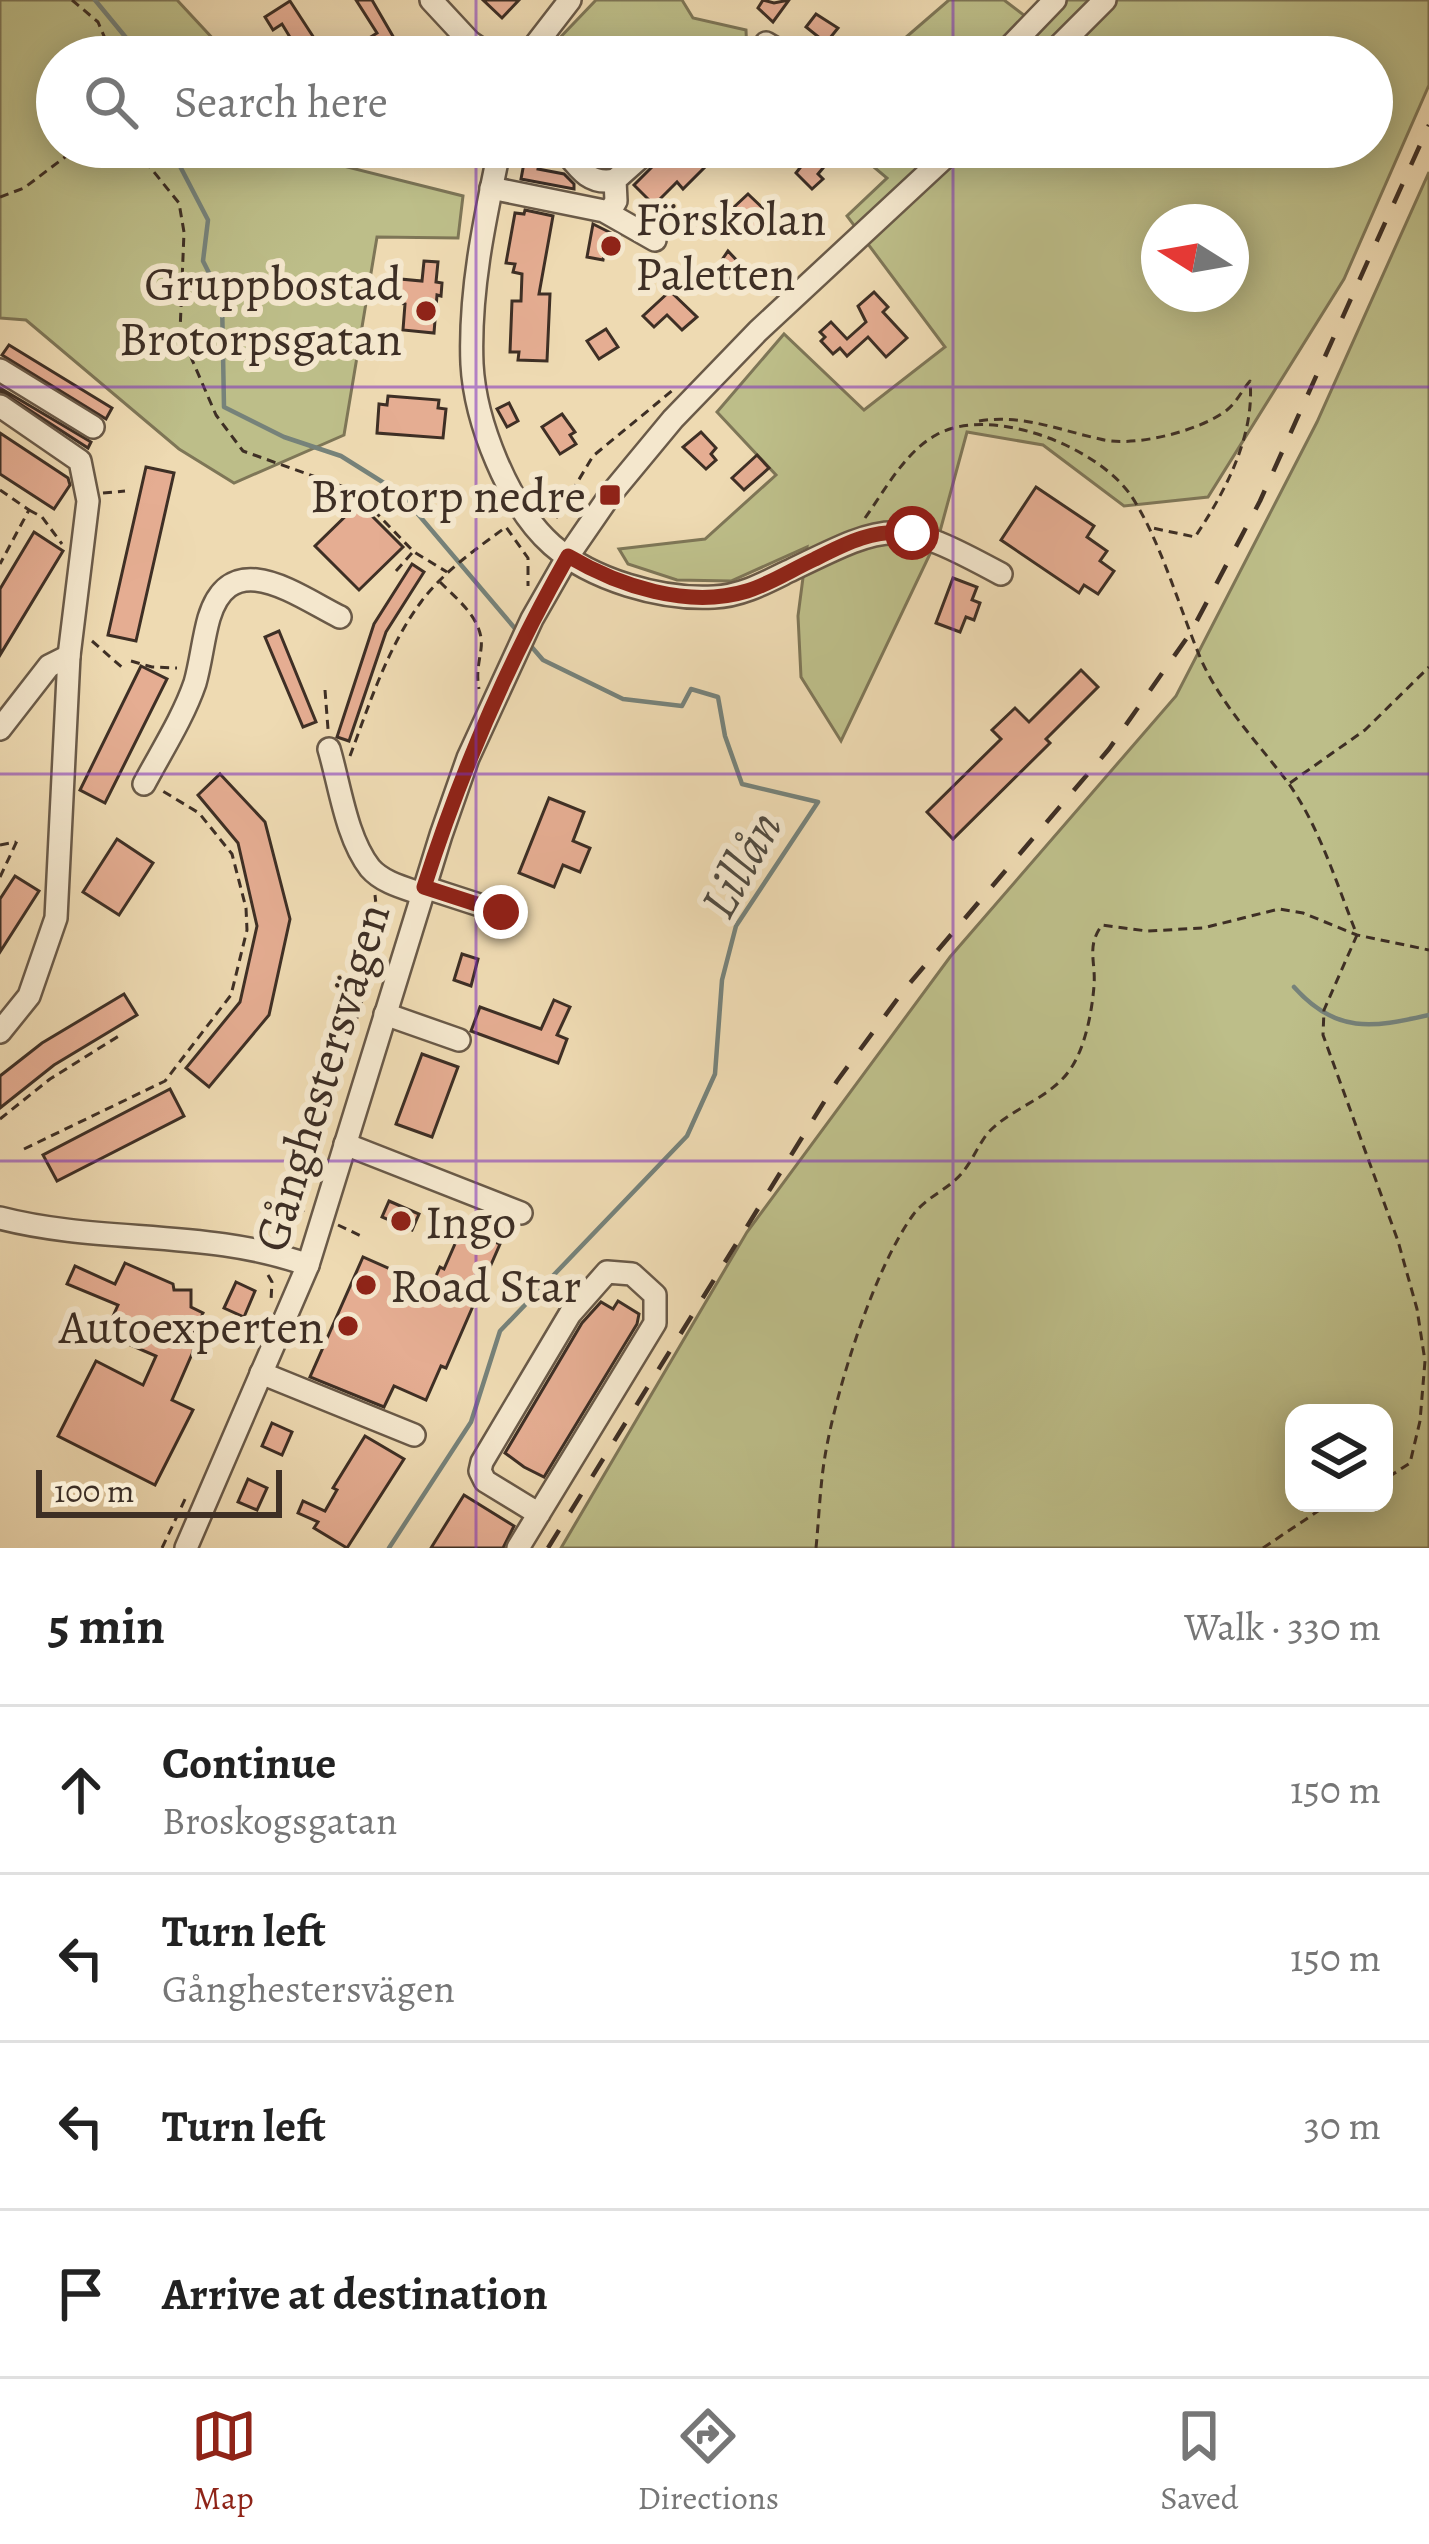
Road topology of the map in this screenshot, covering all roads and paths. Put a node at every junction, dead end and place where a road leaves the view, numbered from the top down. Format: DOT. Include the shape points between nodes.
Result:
graph roads {
  1 [pos="72,0"];
  2 [pos="431,0"];
  3 [pos="570,0"];
  4 [pos="1055,0"];
  5 [pos="1105,0"];
  6 [pos="104,36"];
  7 [pos="464,36"];
  8 [pos="542,36"];
  9 [pos="1020,36"];
  10 [pos="1069,36"];
  11 [pos="50,168"];
  12 [pos="151,168"];
  13 [pos="495,168"];
  14 [pos="578,168"];
  15 [pos="628,168"];
  16 [pos="928,168"];
  17 [pos="615,180"];
  18 [pos="491,188"];
  19 [pos="0,197"];
  20 [pos="609,213"];
  21 [pos="655,240"];
  22 [pos="0,370"];
  23 [pos="0,406"];
  24 [pos="973,423"];
  25 [pos="93,428"];
  26 [pos="0,490"];
  27 [pos="29,510"];
  28 [pos="1146,527"];
  29 [pos="860,536"];
  30 [pos="414,552"];
  31 [pos="568,556"];
  32 [pos="83,560"];
  33 [pos="0,564"];
  34 [pos="396,571"];
  35 [pos="449,572"];
  36 [pos="1001,574"];
  37 [pos="439,581"];
  38 [pos="527,592"];
  39 [pos="340,617"];
  40 [pos="92,641"];
  41 [pos="69,656"];
  42 [pos="131,661"];
  43 [pos="1429,667"];
  44 [pos="125,670"];
  45 [pos="198,670"];
  46 [pos="487,680"];
  47 [pos="325,691"];
  48 [pos="0,729"];
  49 [pos="329,749"];
  50 [pos="144,784"];
  51 [pos="340,784"];
  52 [pos="1289,784"];
  53 [pos="0,845"];
  54 [pos="0,877"];
  55 [pos="423,890"];
  56 [pos="501,912"];
  57 [pos="378,916"];
  58 [pos="1357,934"];
  59 [pos="1429,950"];
  60 [pos="385,1014"];
  61 [pos="0,1032"];
  62 [pos="122,1034"];
  63 [pos="459,1040"];
  64 [pos="347,1083"];
  65 [pos="0,1119"];
  66 [pos="337,1143"];
  67 [pos="23,1149"];
  68 [pos="309,1201"];
  69 [pos="521,1213"];
  70 [pos="0,1218"];
  71 [pos="290,1219"];
  72 [pos="274,1252"];
  73 [pos="308,1265"];
  74 [pos="266,1314"];
  75 [pos="261,1373"];
  76 [pos="414,1435"];
  77 [pos="1393,1474"];
  78 [pos="188,1492"];
  79 [pos="1316,1512"];
  80 [pos="539,1514"];
  81 [pos="162,1548"];
  82 [pos="186,1548"];
  83 [pos="518,1548"];
  84 [pos="816,1548"];
  85 [pos="1262,1548"];
  1 -- 6 [label="path"];
  2 -- 7 [label="street"];
  3 -- 8 [label="street"];
  4 -- 9 [label="street"];
  5 -- 10 [label="street"];
  11 -- 19 [label="path"];
  12 -- 30 [label="path" via="179,203 179,332 216,415 243,451 355,491"];
  13 -- 18 [label="street"];
  14 -- 17 [label="street" via="595,181"];
  15 -- 17 [label="street"];
  16 -- 31 [label="street, Gånghestersvägen" via="673,419"];
  17 -- 20 [label="street"];
  18 -- 20 [label="street"];
  18 -- 31 [label="street" via="472,331 475,391 502,474 544,537"];
  20 -- 21 [label="street"];
  22 -- 25 [label="street"];
  23 -- 32 [label="street" via="80,461 88,501"];
  24 -- 28 [label="path" via="1034,433 1100,465 1130,494"];
  24 -- 28 [label="path" via="1011,418 1106,441 1156,439 1215,418 1250,381 1234,466 1195,537"];
  24 -- 29 [label="path" via="923,443"];
  26 -- 27 [label="path"];
  27 -- 32 [label="path"];
  27 -- 33 [label="path"];
  28 -- 52 [label="path" via="1200,658"];
  29 -- 31 [label="street" via="749,591 714,597 656,592"];
  29 -- 36 [label="street" via="912,533"];
  30 -- 34 [label="path"];
  30 -- 35 [label="path"];
  31 -- 55 [label="street, Gånghestersvägen" via="468,758"];
  32 -- 41 [label="street"];
  35 -- 37 [label="path"];
  35 -- 38 [label="path" via="506,527 528,559"];
  37 -- 46 [label="path" via="476,621 480,696"];
  37 -- 51 [label="path" via="418,604 376,687"];
  39 -- 45 [label="street" via="270,583 236,581 217,598"];
  40 -- 44 [label="path"];
  41 -- 48 [label="street" via="49,666"];
  41 -- 61 [label="street" via="56,918 29,996"];
  42 -- 45 [label="path"];
  43 -- 52 [label="path" via="1365,730"];
  45 -- 50 [label="street"];
  47 -- 49 [label="path"];
  49 -- 51 [label="street"];
  50 -- 67 [label="path" via="186,803 232,854 247,930 231,995 165,1081"];
  51 -- 55 [label="street" via="370,868"];
  52 -- 58 [label="path"];
  53 -- 54 [label="path" via="17,842"];
  55 -- 56 [label="street"];
  55 -- 60 [label="street, Gånghestersvägen"];
  57 -- 71 [label="path" via="327,1122"];
  58 -- 59 [label="path"];
  58 -- 77 [label="path" via="1323,1022 1417,1309 1425,1361 1420,1421 1411,1462"];
  58 -- 84 [label="path" via="1280,909 1202,928 1102,925 1092,938 1089,1020 1073,1065 1054,1088 1004,1119 961,1174 915,1212 873,1294 825,1456"];
  60 -- 63 [label="street"];
  60 -- 66 [label="street, Gånghestersvägen"];
  62 -- 65 [label="path"];
  64 -- 66 [label="path"];
  66 -- 69 [label="street"];
  66 -- 73 [label="street, Gånghestersvägen"];
  68 -- 71 [label="path"];
  70 -- 72 [label="street"];
  71 -- 72 [label="path"];
  72 -- 73 [label="street"];
  72 -- 74 [label="path"];
  73 -- 75 [label="street, Gånghestersvägen"];
  75 -- 76 [label="street"];
  75 -- 82 [label="street, Gånghestersvägen"];
  78 -- 81 [label="path"];
  79 -- 85 [label="path"];
  80 -- 80 [label="street" via="655,1322 656,1295 632,1274 607,1272 570,1314 482,1462 485,1481"];
  80 -- 83 [label="street"];
}
